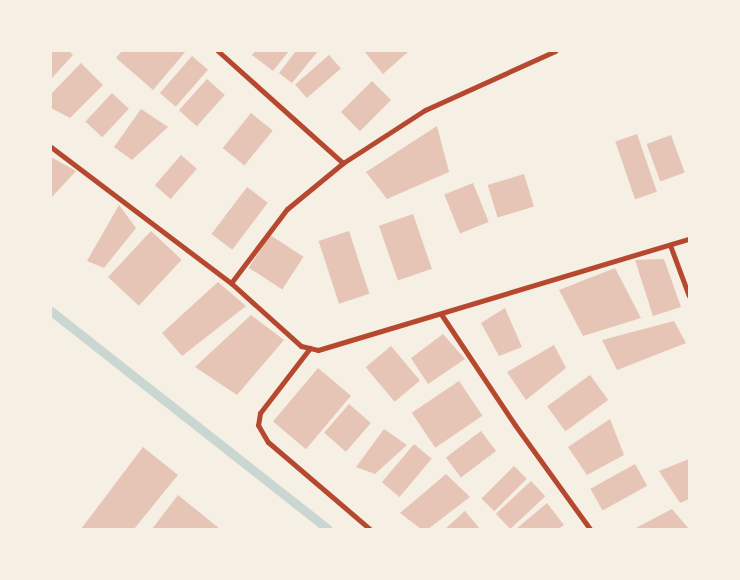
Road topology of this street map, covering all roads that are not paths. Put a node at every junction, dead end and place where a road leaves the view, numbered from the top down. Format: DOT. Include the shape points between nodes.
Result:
graph roads {
  1 [pos="218,51"];
  2 [pos="555,51"];
  3 [pos="51,147"];
  4 [pos="343,164"];
  5 [pos="689,239"];
  6 [pos="670,245"];
  7 [pos="231,283"];
  8 [pos="689,296"];
  9 [pos="441,314"];
  10 [pos="310,348"];
  11 [pos="370,529"];
  12 [pos="590,529"];
  1 -- 4 [label="street"];
  2 -- 4 [label="street" via="425,110"];
  3 -- 7 [label="street"];
  4 -- 7 [label="street" via="287,209"];
  5 -- 6 [label="street"];
  6 -- 8 [label="street"];
  6 -- 9 [label="street"];
  7 -- 10 [label="street" via="301,346"];
  9 -- 10 [label="street" via="326,350"];
  9 -- 12 [label="street" via="515,426"];
  10 -- 11 [label="street" via="260,414 258,425 268,442"];
}
